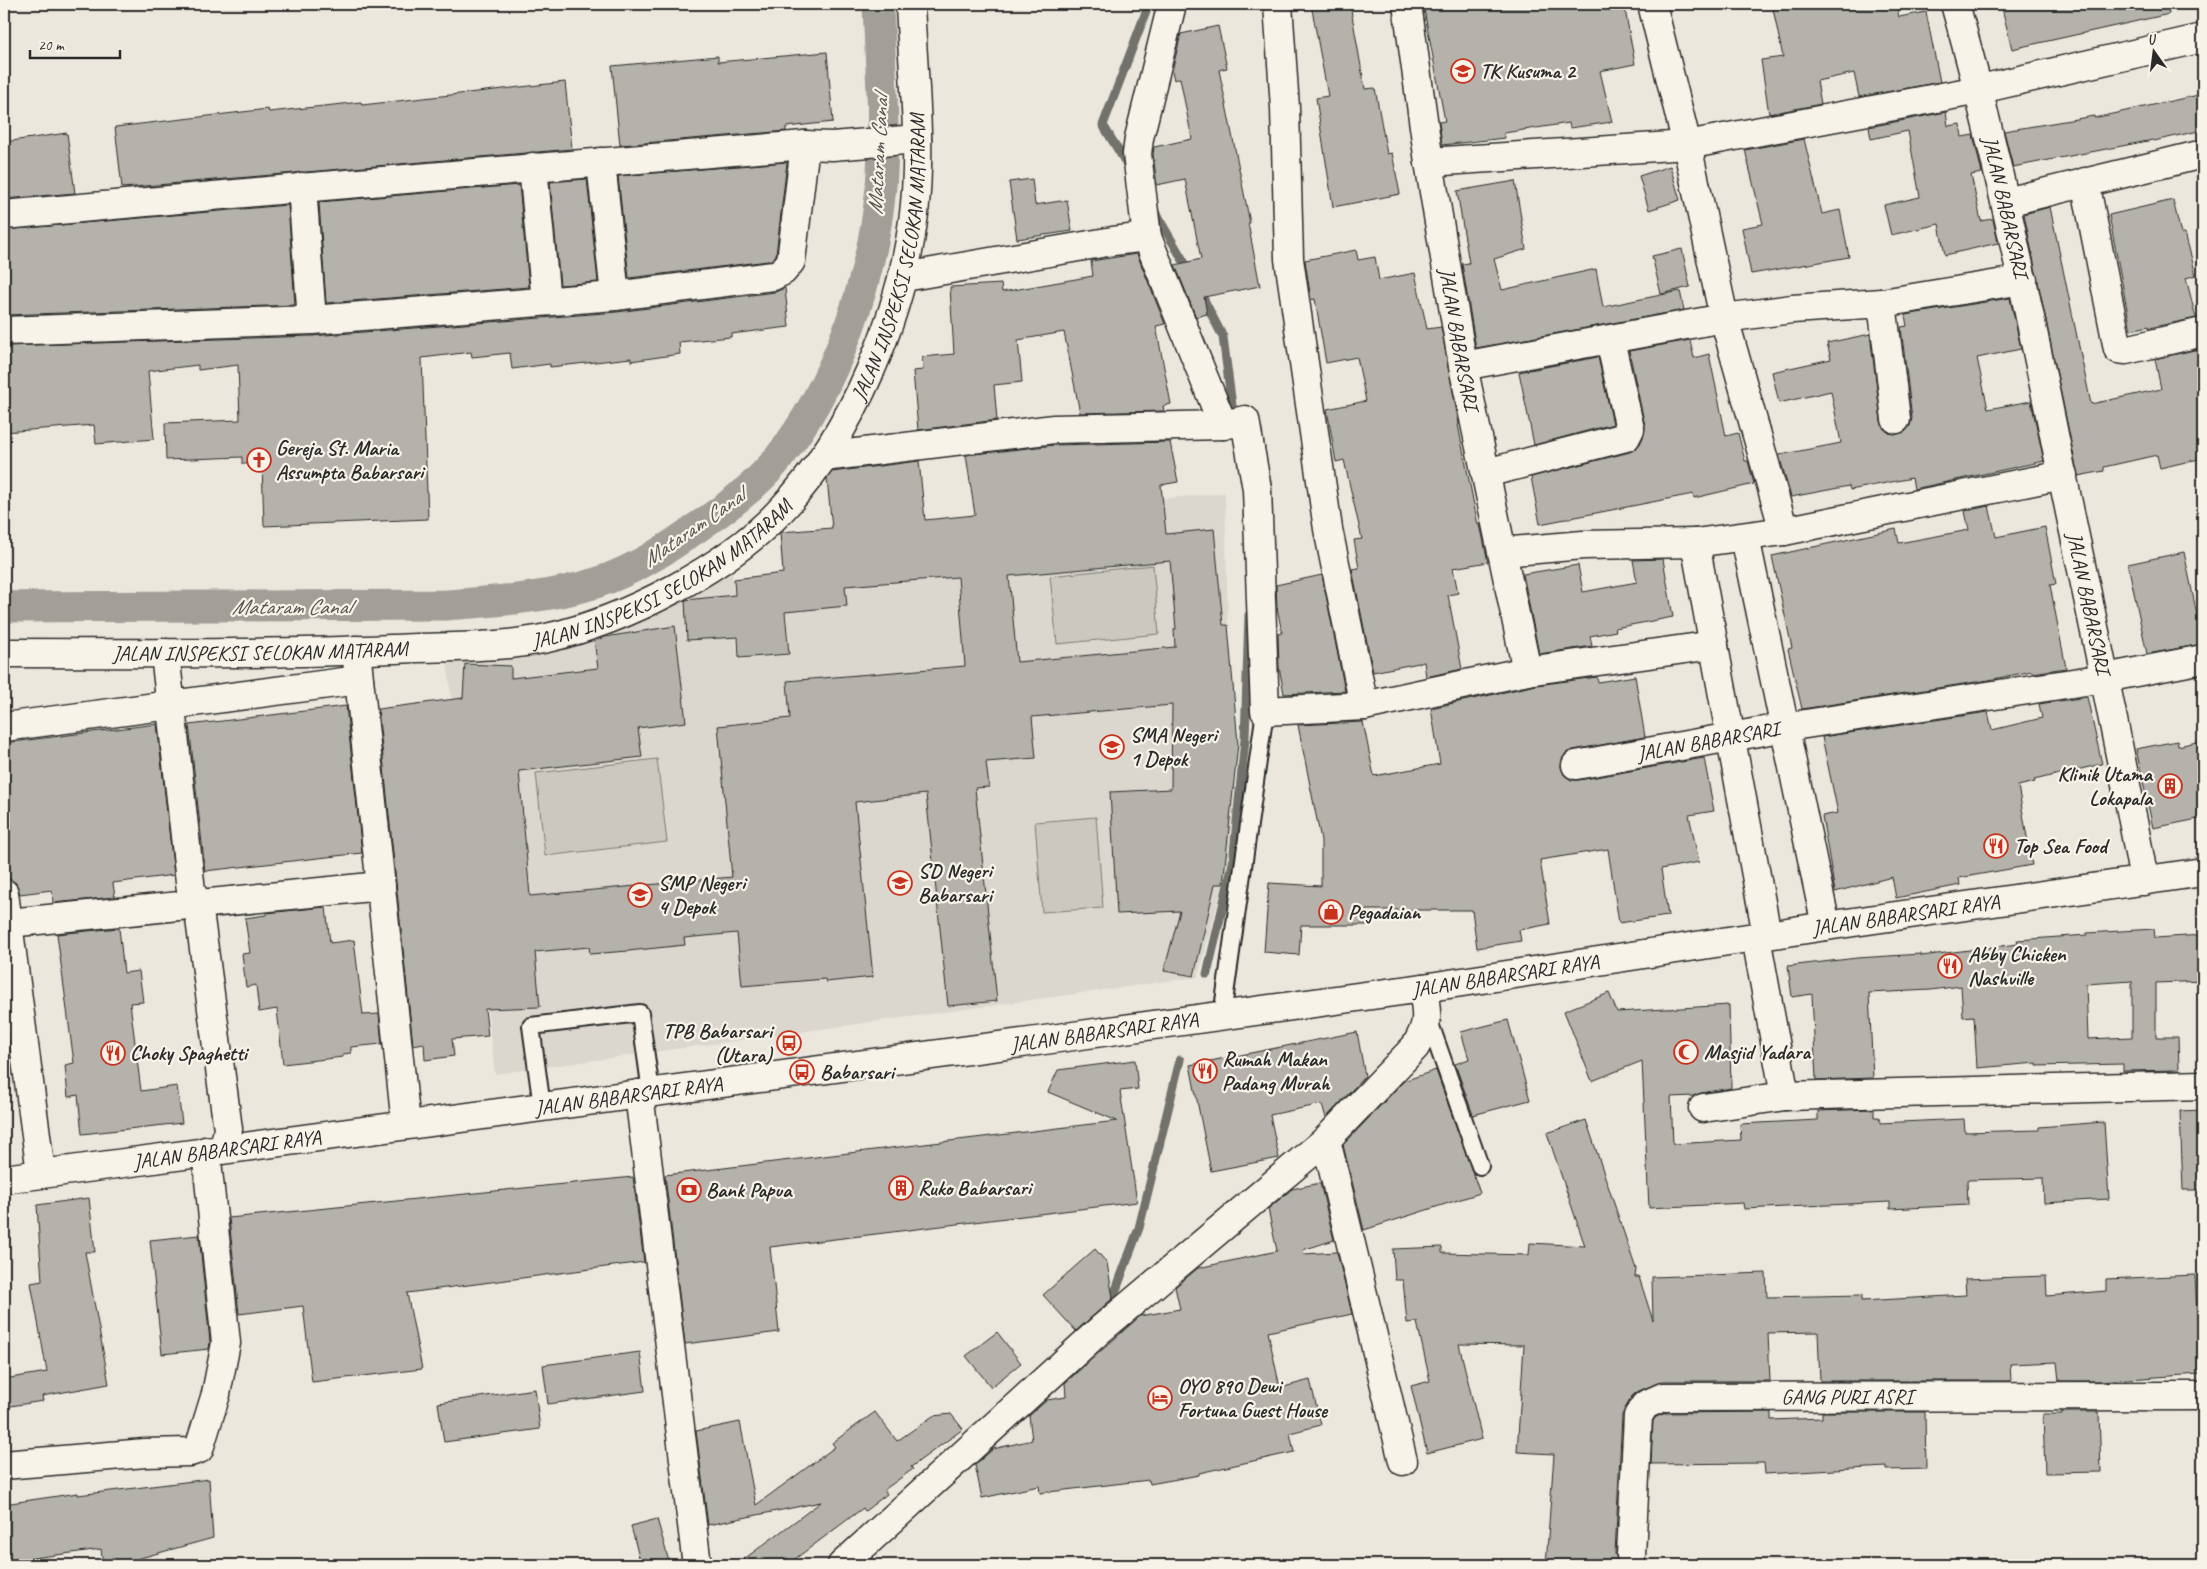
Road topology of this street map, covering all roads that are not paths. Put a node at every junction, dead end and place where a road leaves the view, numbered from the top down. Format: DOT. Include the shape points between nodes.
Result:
graph roads {
  1 [pos="910,4"];
  2 [pos="1172,4"];
  3 [pos="1278,4"];
  4 [pos="1407,4"];
  5 [pos="1652,4"];
  6 [pos="1955,4"];
  7 [pos="2203,38"];
  8 [pos="1979,89"];
  9 [pos="911,140"];
  10 [pos="805,145"];
  11 [pos="1687,145"];
  12 [pos="2203,154"];
  13 [pos="601,162"];
  14 [pos="1429,162"];
  15 [pos="533,168"];
  16 [pos="2085,182"];
  17 [pos="302,187"];
  18 [pos="2006,202"];
  19 [pos="4,215"];
  20 [pos="1147,237"];
  21 [pos="904,277"];
  22 [pos="2023,280"];
  23 [pos="615,296"];
  24 [pos="546,301"];
  25 [pos="1882,303"];
  26 [pos="1724,318"];
  27 [pos="312,320"];
  28 [pos="4,331"];
  29 [pos="2203,332"];
  30 [pos="1610,340"];
  31 [pos="1463,366"];
  32 [pos="1896,419"];
  33 [pos="1223,426"];
  34 [pos="823,457"];
  35 [pos="1486,473"];
  36 [pos="2062,475"];
  37 [pos="1784,531"];
  38 [pos="1745,537"];
  39 [pos="1695,543"];
  40 [pos="1502,552"];
  41 [pos="1714,645"];
  42 [pos="356,650"];
  43 [pos="4,652"];
  44 [pos="165,653"];
  45 [pos="2203,659"];
  46 [pos="1527,671"];
  47 [pos="2105,678"];
  48 [pos="359,680"];
  49 [pos="170,705"];
  50 [pos="1364,706"];
  51 [pos="1265,711"];
  52 [pos="4,727"];
  53 [pos="1786,727"];
  54 [pos="1731,738"];
  55 [pos="1576,765"];
  56 [pos="2203,872"];
  57 [pos="2144,881"];
  58 [pos="381,886"];
  59 [pos="4,893"];
  60 [pos="191,900"];
  61 [pos="8,923"];
  62 [pos="1826,926"];
  63 [pos="1762,936"];
  64 [pos="1423,988"];
  65 [pos="1215,1017"];
  66 [pos="1428,1018"];
  67 [pos="2203,1086"];
  68 [pos="645,1093"];
  69 [pos="1785,1096"];
  70 [pos="542,1107"];
  71 [pos="1703,1108"];
  72 [pos="406,1125"];
  73 [pos="1326,1140"];
  74 [pos="215,1150"];
  75 [pos="1480,1166"];
  76 [pos="41,1173"];
  77 [pos="4,1179"];
  78 [pos="2203,1396"];
  79 [pos="1403,1461"];
  80 [pos="4,1465"];
  81 [pos="1631,1555"];
  82 [pos="697,1565"];
  83 [pos="842,1565"];
  1 -- 9 [label="street, JALAN INSPEKSI SELOKAN MATARAM"];
  2 -- 20 [label="street" via="1137,154"];
  3 -- 50 [label="street" via="1285,108 1289,259 1328,529"];
  4 -- 14 [label="street, JALAN BABARSARI"];
  5 -- 11 [label="street"];
  6 -- 8 [label="street, JALAN BABARSARI"];
  7 -- 8 [label="street"];
  8 -- 11 [label="street"];
  8 -- 18 [label="street, JALAN BABARSARI"];
  9 -- 10 [label="street"];
  9 -- 21 [label="street, JALAN INSPEKSI SELOKAN MATARAM" via="915,212"];
  10 -- 13 [label="street"];
  10 -- 23 [label="street" via="791,262 783,271 772,276"];
  11 -- 14 [label="street"];
  11 -- 26 [label="street"];
  12 -- 16 [label="street"];
  13 -- 15 [label="street"];
  13 -- 23 [label="street"];
  14 -- 31 [label="street, JALAN BABARSARI"];
  15 -- 17 [label="street"];
  15 -- 24 [label="street"];
  16 -- 18 [label="street"];
  16 -- 29 [label="street" via="2118,349 2126,350"];
  17 -- 19 [label="street"];
  17 -- 27 [label="street"];
  18 -- 22 [label="street, JALAN BABARSARI"];
  20 -- 21 [label="street"];
  20 -- 33 [label="street"];
  21 -- 34 [label="street, JALAN INSPEKSI SELOKAN MATARAM" via="871,369"];
  22 -- 25 [label="street"];
  22 -- 36 [label="street, JALAN BABARSARI"];
  23 -- 24 [label="street"];
  24 -- 27 [label="street"];
  25 -- 26 [label="street" via="1792,309"];
  25 -- 32 [label="street"];
  26 -- 30 [label="street"];
  26 -- 37 [label="street"];
  27 -- 28 [label="street"];
  30 -- 31 [label="street"];
  30 -- 35 [label="street" via="1630,429 1626,437"];
  31 -- 35 [label="street, JALAN BABARSARI"];
  33 -- 34 [label="street" via="1054,428"];
  33 -- 51 [label="street" via="1245,420 1257,489"];
  34 -- 42 [label="street, JALAN INSPEKSI SELOKAN MATARAM" via="783,509 753,536 680,586 616,615 549,637 515,643"];
  35 -- 40 [label="street, JALAN BABARSARI"];
  36 -- 37 [label="street"];
  36 -- 47 [label="street, JALAN BABARSARI"];
  37 -- 38 [label="street"];
  38 -- 39 [label="street"];
  38 -- 53 [label="street"];
  39 -- 40 [label="street" via="1583,545"];
  39 -- 41 [label="street"];
  40 -- 46 [label="street, JALAN BABARSARI"];
  41 -- 46 [label="street"];
  41 -- 54 [label="street"];
  42 -- 44 [label="street, JALAN INSPEKSI SELOKAN MATARAM"];
  42 -- 48 [label="street"];
  43 -- 44 [label="street, JALAN INSPEKSI SELOKAN MATARAM"];
  44 -- 49 [label="street"];
  45 -- 47 [label="street"];
  46 -- 50 [label="street"];
  47 -- 53 [label="street, JALAN BABARSARI"];
  47 -- 57 [label="street"];
  48 -- 49 [label="street"];
  48 -- 58 [label="street"];
  49 -- 52 [label="street"];
  49 -- 60 [label="street"];
  50 -- 51 [label="street"];
  51 -- 65 [label="lane"];
  53 -- 54 [label="street, JALAN BABARSARI"];
  53 -- 62 [label="street"];
  54 -- 55 [label="street, JALAN BABARSARI"];
  54 -- 63 [label="street"];
  56 -- 57 [label="street, JALAN BABARSARI RAYA"];
  57 -- 62 [label="street, JALAN BABARSARI RAYA"];
  58 -- 60 [label="street"];
  58 -- 72 [label="street"];
  59 -- 61 [label="street"];
  60 -- 61 [label="street"];
  60 -- 74 [label="street"];
  61 -- 76 [label="street"];
  62 -- 63 [label="street, JALAN BABARSARI RAYA"];
  63 -- 64 [label="street, JALAN BABARSARI RAYA"];
  63 -- 69 [label="street"];
  64 -- 65 [label="street, JALAN BABARSARI RAYA"];
  64 -- 66 [label="street"];
  65 -- 68 [label="street, JALAN BABARSARI RAYA"];
  66 -- 73 [label="street" via="1415,1047"];
  66 -- 75 [label="lane"];
  67 -- 69 [label="street"];
  68 -- 70 [label="street, JALAN BABARSARI RAYA"];
  68 -- 70 [label="lane" via="640,1013 531,1026"];
  68 -- 82 [label="street"];
  69 -- 71 [label="street"];
  70 -- 72 [label="street, JALAN BABARSARI RAYA"];
  72 -- 74 [label="street, JALAN BABARSARI RAYA"];
  73 -- 79 [label="street"];
  73 -- 83 [label="street" via="1101,1330"];
  74 -- 76 [label="street, JALAN BABARSARI RAYA"];
  74 -- 80 [label="street" via="226,1343 216,1394 199,1449"];
  76 -- 77 [label="street, JALAN BABARSARI RAYA"];
  78 -- 81 [label="street, GANG PURI ASRI" via="1663,1397 1645,1405 1638,1416"];
}
